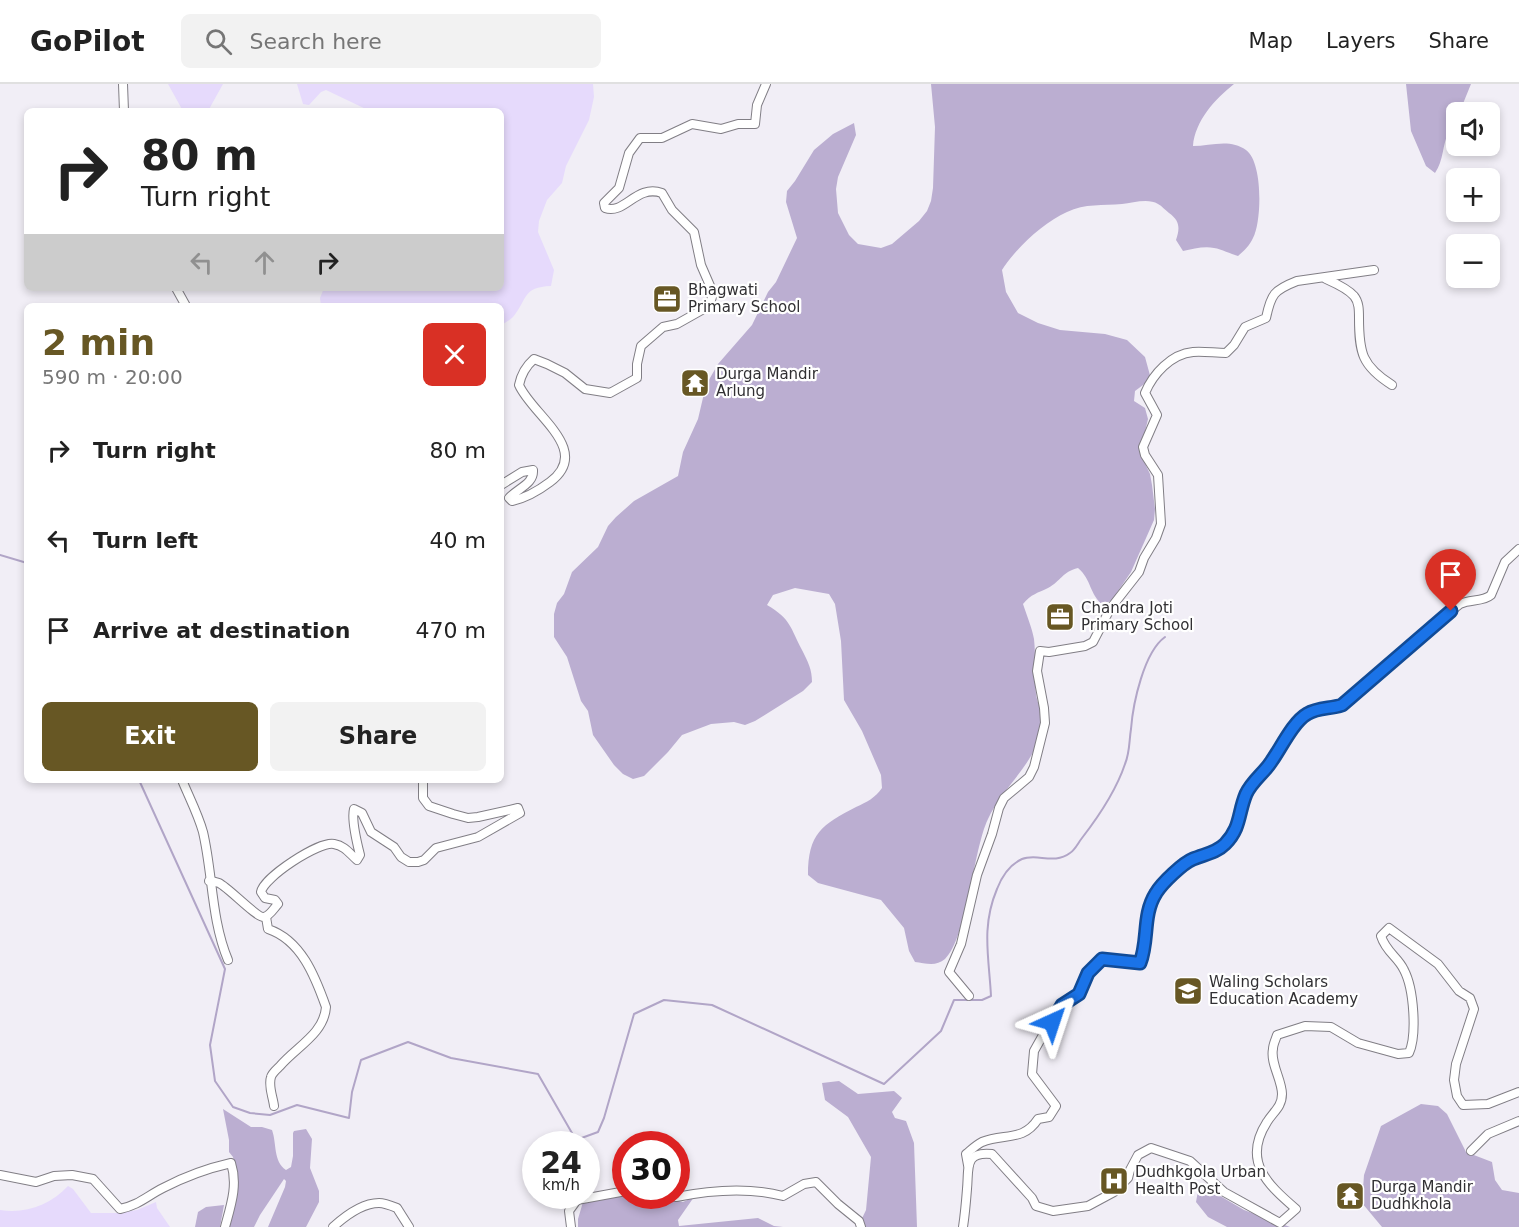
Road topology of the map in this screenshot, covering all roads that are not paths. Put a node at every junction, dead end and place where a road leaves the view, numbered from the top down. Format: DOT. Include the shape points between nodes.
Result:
graph roads {
  1 [pos="123,84"];
  2 [pos="766,84"];
  3 [pos="124,108"];
  4 [pos="1374,270"];
  5 [pos="1325,278"];
  6 [pos="1392,385"];
  7 [pos="504,482"];
  8 [pos="1519,549"];
  9 [pos="183,783"];
  10 [pos="423,783"];
  11 [pos="209,881"];
  12 [pos="266,917"];
  13 [pos="228,960"];
  14 [pos="969,996"];
  15 [pos="1519,1092"];
  16 [pos="274,1106"];
  17 [pos="1519,1121"];
  18 [pos="1471,1151"];
  19 [pos="968,1167"];
  20 [pos="0,1175"];
  21 [pos="612,1194"];
  22 [pos="690,1194"];
  23 [pos="225,1227"];
  24 [pos="333,1227"];
  25 [pos="409,1227"];
  26 [pos="570,1227"];
  27 [pos="861,1227"];
  28 [pos="963,1227"];
  1 -- 3 [label="street"];
  2 -- 7 [label="street" via="757,105 755,124 721,129 692,124 662,138 640,138 629,153 619,188 604,203 605,208 619,208 648,192 662,193 672,210 694,232 711,288 709,306 677,324 663,327 641,346 637,378 610,393 585,389 565,373 534,359 528,364 519,386 556,433 565,460 563,469 552,481 519,500 509,498 530,482 533,470 522,471"];
  4 -- 5 [label="street"];
  5 -- 6 [label="street" via="1356,297 1363,356 1370,369"];
  5 -- 14 [label="street" via="1297,281 1276,291 1266,318 1245,327 1226,353 1191,352 1175,357 1144,393 1157,415 1143,447 1158,475 1161,524 1139,572 1110,609 1093,642 1040,651 1037,671 1045,723 1036,758 1029,777 1011,790 999,808 977,875 961,944 949,972"];
  8 -- 19 [label="street" via="1505,562 1491,595 1460,604 1342,705 1313,711 1301,718 1251,785 1231,837 1219,850 1187,862 1156,891 1145,920 1140,963 1102,959 1088,973 1079,994 1062,1005 1034,1051 1032,1074 1056,1106 1049,1117 1038,1119 1023,1134 976,1146 966,1154"];
  9 -- 11 [label="street" via="203,833"];
  10 -- 12 [label="street" via="423,798 429,806 468,818 518,808 520,813 478,837 436,848 424,860 409,862 371,832 362,813 354,809 360,855 357,860 345,847 331,843 285,867 262,886 265,898 278,904"];
  11 -- 12 [label="street" via="219,883 258,916"];
  11 -- 13 [label="street"];
  12 -- 16 [label="street" via="268,928 302,955 326,1007 319,1029 286,1058 270,1079"];
  15 -- 19 [label="street" via="1488,1104 1463,1105 1454,1080 1474,1009 1470,998 1458,991 1438,964 1389,928 1381,936 1384,947 1404,970 1413,1004 1409,1053 1378,1049 1331,1027 1305,1026 1277,1035 1272,1050 1282,1092 1281,1105 1260,1133 1257,1158 1265,1179 1296,1209 1280,1223 1224,1192 1190,1161 1151,1149 1138,1155 1128,1178 1114,1192 1088,1206 1060,1211 1036,1206 992,1154 980,1153"];
  17 -- 18 [label="street" via="1484,1136"];
  19 -- 28 [label="street"];
  20 -- 23 [label="street" via="36,1182 72,1175 93,1179 120,1209 231,1163 234,1195"];
  21 -- 26 [label="street" via="578,1200 569,1211"];
  22 -- 27 [label="street" via="709,1191 769,1192 783,1196 816,1182"];
  24 -- 25 [label="street" via="362,1208 379,1203 397,1208"];
}
